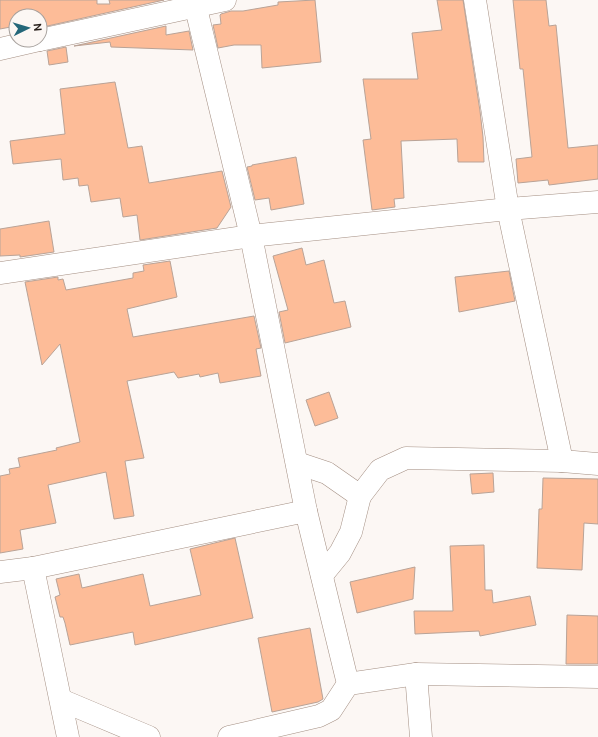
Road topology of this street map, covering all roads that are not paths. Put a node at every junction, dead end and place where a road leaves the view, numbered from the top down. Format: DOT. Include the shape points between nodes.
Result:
graph roads {
  1 [pos="225,0"];
  2 [pos="475,0"];
  3 [pos="195,3"];
  4 [pos="48,38"];
  5 [pos="598,202"];
  6 [pos="508,209"];
  7 [pos="251,236"];
  8 [pos="0,273"];
  9 [pos="562,461"];
  10 [pos="297,463"];
  11 [pos="598,464"];
  12 [pos="360,496"];
  13 [pos="306,511"];
  14 [pos="33,568"];
  15 [pos="0,572"];
  16 [pos="322,575"];
  17 [pos="416,674"];
  18 [pos="598,677"];
  19 [pos="348,684"];
  20 [pos="61,700"];
  21 [pos="68,737"];
  22 [pos="149,737"];
  23 [pos="229,737"];
  24 [pos="421,737"];
  1 -- 3 [label="street"];
  2 -- 6 [label="street"];
  3 -- 4 [label="street"];
  3 -- 7 [label="street"];
  5 -- 6 [label="street"];
  6 -- 7 [label="street"];
  6 -- 9 [label="street"];
  7 -- 8 [label="street"];
  7 -- 10 [label="street"];
  9 -- 11 [label="street"];
  9 -- 12 [label="street" via="406,458 380,470"];
  10 -- 12 [label="street" via="327,472"];
  10 -- 13 [label="street"];
  12 -- 16 [label="street" via="351,532 340,553"];
  13 -- 14 [label="street"];
  13 -- 16 [label="street"];
  14 -- 15 [label="street"];
  14 -- 20 [label="street"];
  16 -- 19 [label="street"];
  17 -- 18 [label="street"];
  17 -- 19 [label="street"];
  17 -- 24 [label="street"];
  19 -- 23 [label="street" via="331,710 319,716"];
  20 -- 21 [label="street"];
  20 -- 22 [label="street"];
}
